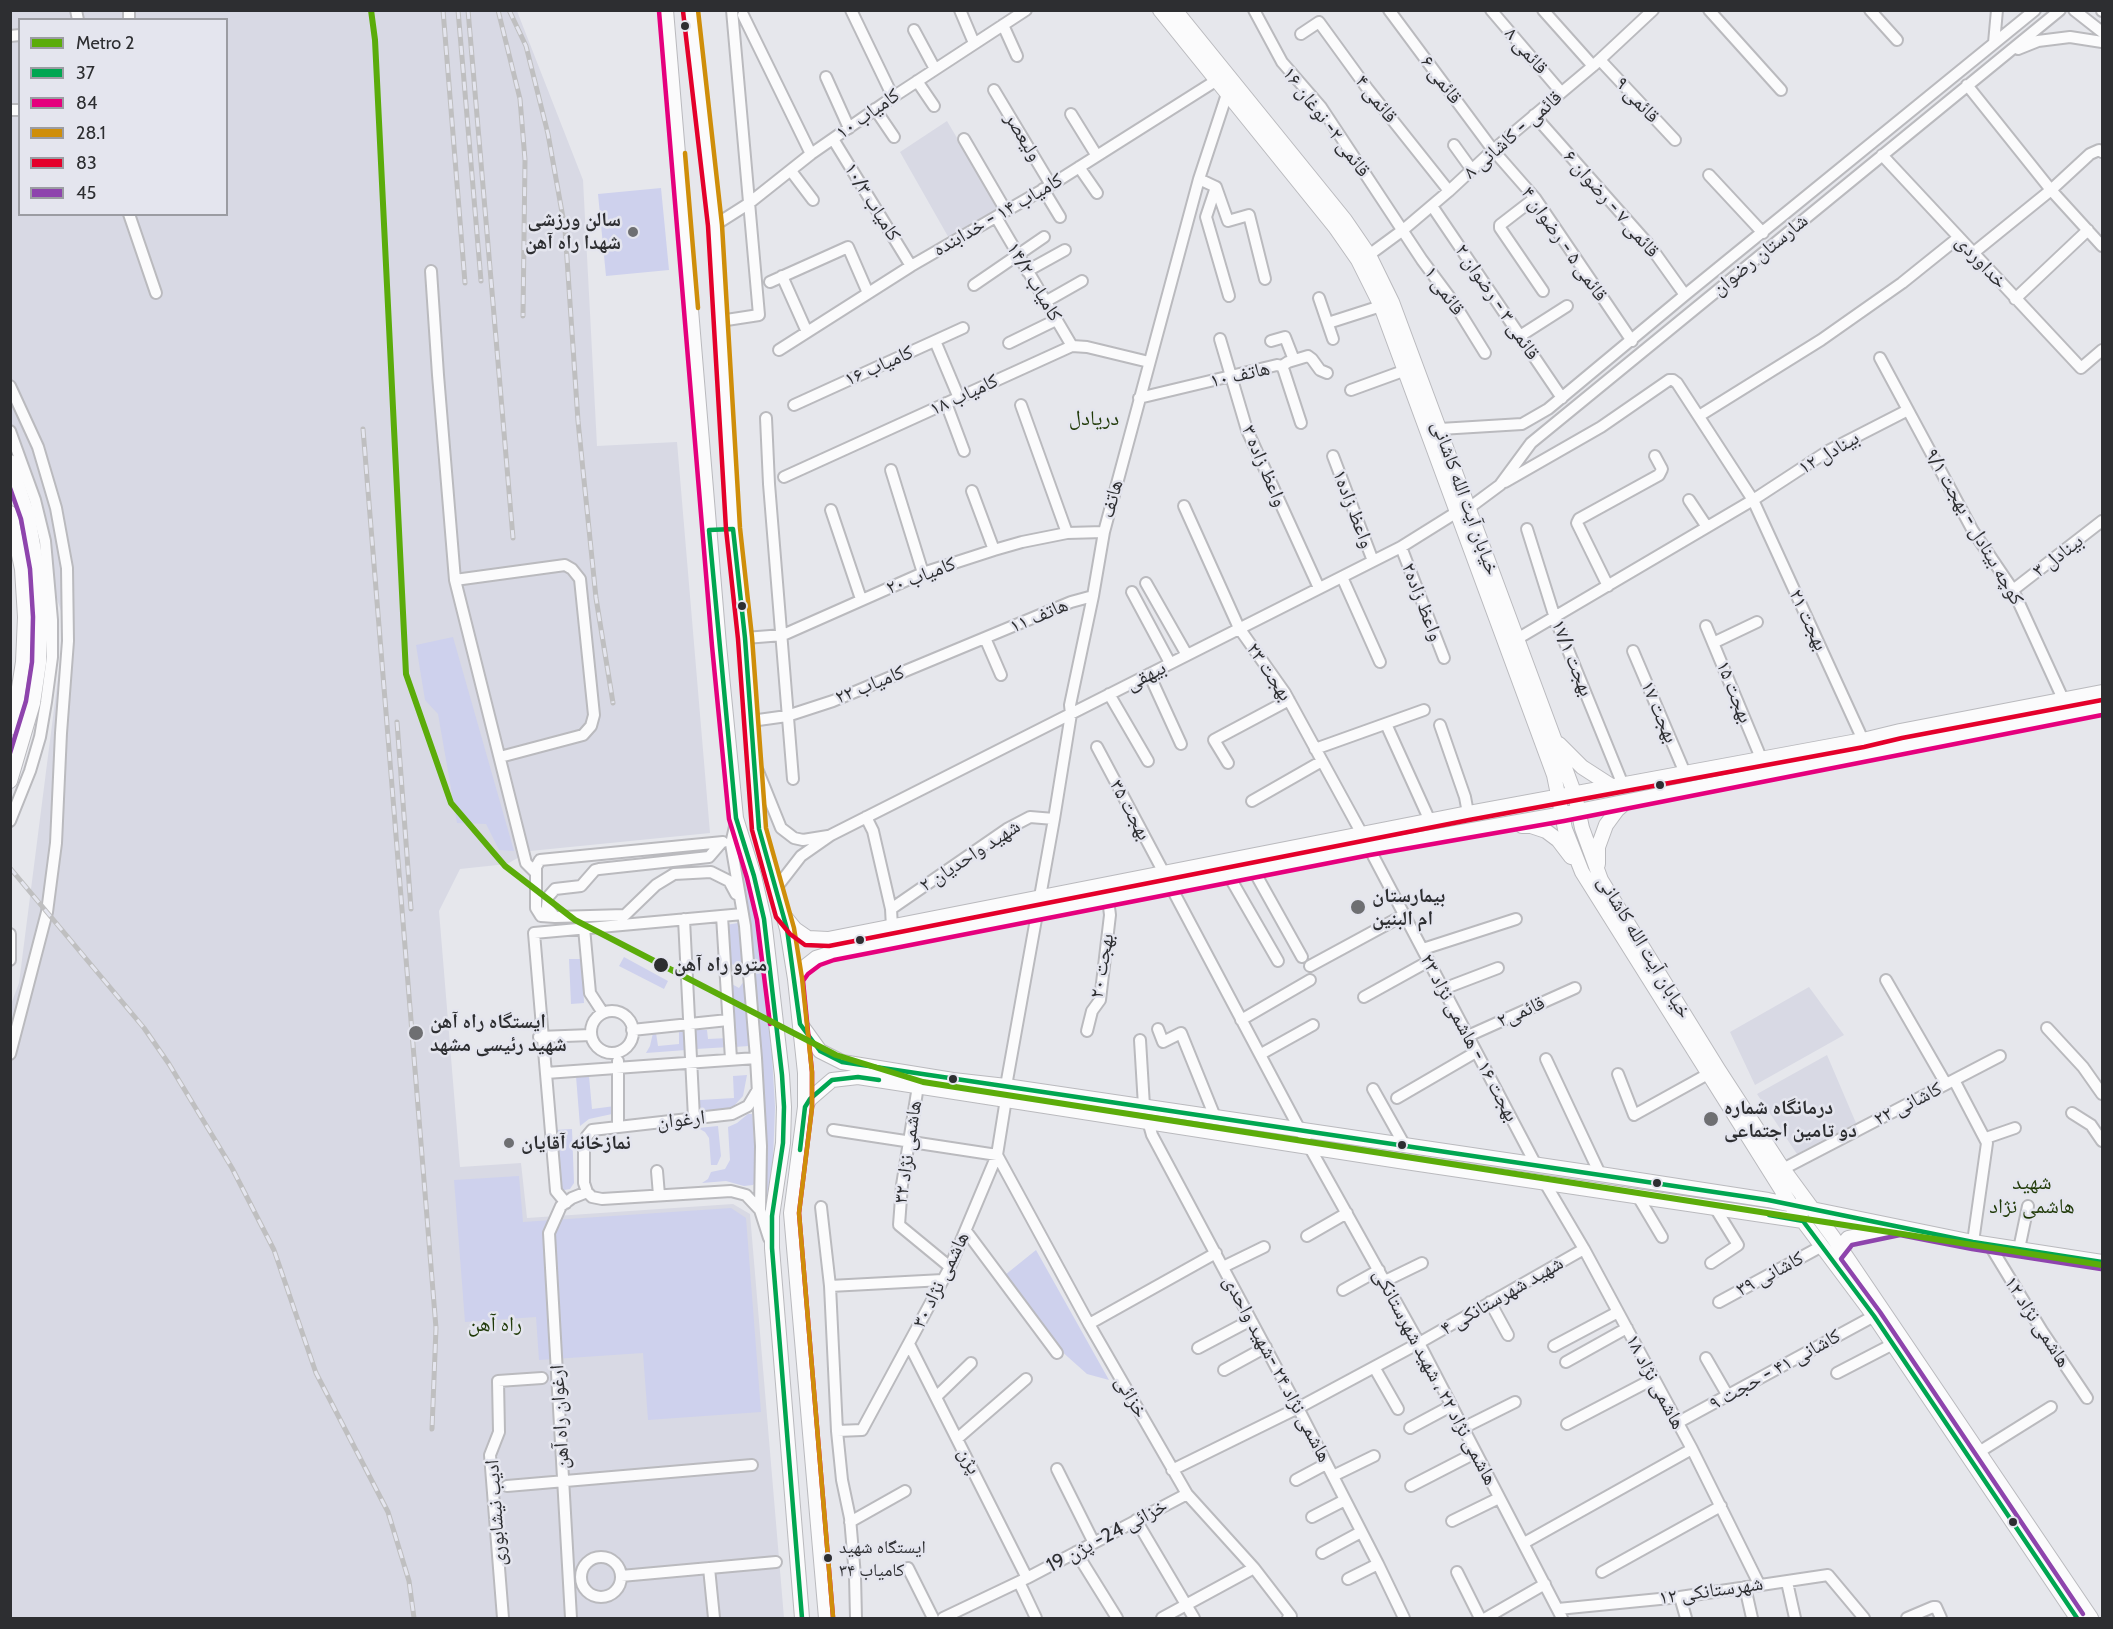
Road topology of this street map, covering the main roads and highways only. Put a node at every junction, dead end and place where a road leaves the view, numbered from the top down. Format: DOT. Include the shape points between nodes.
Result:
graph roads {
  1 [pos="666,10"];
  2 [pos="690,10"];
  3 [pos="1160,10"];
  4 [pos="1175,10"];
  5 [pos="1232,90"];
  6 [pos="10,462"];
  7 [pos="1463,510"];
  8 [pos="10,513"];
  9 [pos="733,529"];
  10 [pos="709,530"];
  11 [pos="2103,692"];
  12 [pos="2103,707"];
  13 [pos="10,728"];
  14 [pos="1555,741"];
  15 [pos="10,781"];
  16 [pos="1618,786"];
  17 [pos="1575,795"];
  18 [pos="1560,798"];
  19 [pos="1627,802"];
  20 [pos="1578,810"];
  21 [pos="1563,814"];
  22 [pos="1498,825"];
  23 [pos="1582,872"];
  24 [pos="1601,880"];
  25 [pos="783,914"];
  26 [pos="795,979"];
  27 [pos="800,1024"];
  28 [pos="842,1062"];
  29 [pos="843,1078"];
  30 [pos="1006,1092"];
  31 [pos="805,1107"];
  32 [pos="1777,1183"];
  33 [pos="1768,1200"];
  34 [pos="1791,1205"];
  35 [pos="1813,1209"];
  36 [pos="1803,1221"];
  37 [pos="1900,1227"];
  38 [pos="1833,1237"];
  39 [pos="1822,1246"];
  40 [pos="1832,1260"];
  41 [pos="2103,1262"];
  42 [pos="1879,1313"];
  43 [pos="802,1618"];
  44 [pos="826,1618"];
  45 [pos="2077,1618"];
  46 [pos="2091,1618"];
  1 -- 10 [label="main road"];
  2 -- 9 [label="main road" via="715,225"];
  3 -- 5 [label="main road, خیابان آیت الله کاشانی" via="1217,80"];
  4 -- 5 [label="main road, خیابان آیت الله کاشانی"];
  5 -- 7 [label="main road, خیابان آیت الله کاشانی" via="1358,260 1381,306"];
  5 -- 7 [label="main road, خیابان آیت الله کاشانی" via="1345,220 1369,255 1392,302 1440,429"];
  6 -- 15 [label="main road" via="28,517 38,568 41,617 33,704"];
  7 -- 14 [label="main road, خیابان آیت الله کاشانی"];
  7 -- 18 [label="main road, خیابان آیت الله کاشانی"];
  8 -- 13 [label="main road" via="22,569 25,617 23,662"];
  9 -- 10 [label="main road"];
  9 -- 25 [label="main road" via="759,828"];
  10 -- 43 [label="main road" via="736,818 764,919 783,1075 783,1143 772,1216 772,1248"];
  11 -- 16 [label="main road"];
  12 -- 19 [label="main road"];
  14 -- 16 [label="main road" via="1587,771"];
  14 -- 17 [label="main road, خیابان آیت الله کاشانی"];
  16 -- 17 [label="main road"];
  17 -- 18 [label="main road"];
  17 -- 20 [label="main road, خیابان آیت الله کاشانی"];
  18 -- 21 [label="main road, خیابان آیت الله کاشانی"];
  18 -- 25 [label="main road" via="828,939 808,938"];
  19 -- 20 [label="main road"];
  19 -- 24 [label="main road" via="1606,825 1598,847"];
  20 -- 21 [label="main road"];
  20 -- 24 [label="main road, خیابان آیت الله کاشانی"];
  21 -- 22 [label="main road"];
  21 -- 23 [label="main road, خیابان آیت الله کاشانی"];
  22 -- 23 [label="main road" via="1531,826 1546,831 1558,840"];
  22 -- 26 [label="main road" via="832,953 816,958"];
  23 -- 32 [label="main road, خیابان آیت الله کاشانی"];
  24 -- 35 [label="main road, خیابان آیت الله کاشانی" via="1718,1069"];
  25 -- 26 [label="main road"];
  26 -- 27 [label="main road"];
  27 -- 28 [label="main road" via="820,1052"];
  27 -- 31 [label="main road"];
  28 -- 29 [label="main road" via="837,1071"];
  28 -- 30 [label="main road"];
  29 -- 30 [label="main road"];
  29 -- 31 [label="main road" via="832,1080"];
  30 -- 33 [label="main road" via="1144,1106"];
  30 -- 36 [label="main road" via="1148,1121"];
  31 -- 44 [label="main road" via="791,1213"];
  32 -- 33 [label="main road" via="1779,1192"];
  32 -- 34 [label="main road, خیابان آیت الله کاشانی"];
  33 -- 34 [label="main road"];
  34 -- 35 [label="main road"];
  34 -- 36 [label="main road, خیابان آیت الله کاشانی"];
  35 -- 36 [label="main road"];
  35 -- 37 [label="main road"];
  35 -- 38 [label="main road, خیابان آیت الله کاشانی"];
  36 -- 39 [label="main road, خیابان آیت الله کاشانی"];
  37 -- 40 [label="main road" via="1848,1238"];
  37 -- 41 [label="main road"];
  38 -- 39 [label="main road"];
  38 -- 42 [label="main road, خیابان آیت الله کاشانی"];
  39 -- 40 [label="main road, خیابان آیت الله کاشانی"];
  40 -- 42 [label="main road, خیابان آیت الله کاشانی"];
  42 -- 45 [label="main road, خیابان آیت الله کاشانی" via="1893,1344"];
  42 -- 46 [label="main road, خیابان آیت الله کاشانی"];
}
